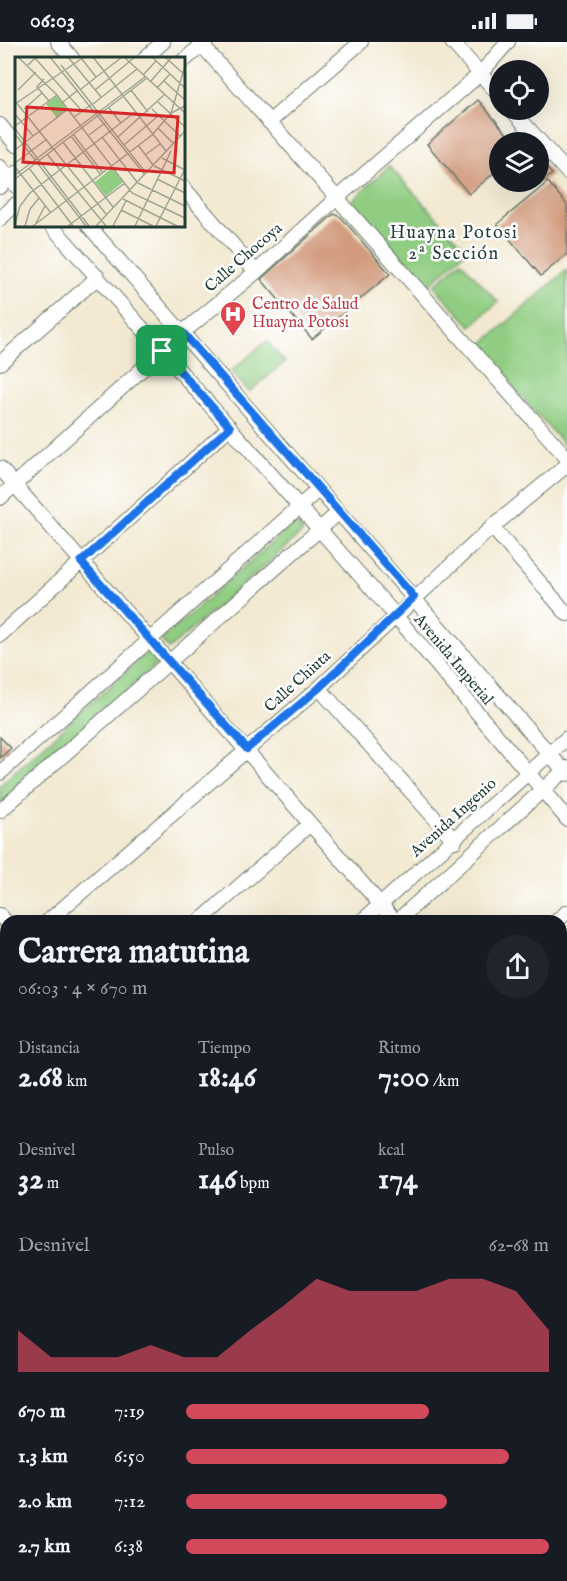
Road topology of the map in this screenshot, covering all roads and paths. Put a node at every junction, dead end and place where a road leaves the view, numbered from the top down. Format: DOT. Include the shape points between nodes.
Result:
graph roads {
  1 [pos="58,42"];
  2 [pos="164,42"];
  3 [pos="361,42"];
  4 [pos="452,42"];
  5 [pos="508,42"];
  6 [pos="202,43"];
  7 [pos="71,57"];
  8 [pos="146,57"];
  9 [pos="184,60"];
  10 [pos="480,74"];
  11 [pos="489,84"];
  12 [pos="521,120"];
  13 [pos="269,122"];
  14 [pos="0,126"];
  15 [pos="15,143"];
  16 [pos="0,167"];
  17 [pos="567,172"];
  18 [pos="11,181"];
  19 [pos="184,188"];
  20 [pos="338,197"];
  21 [pos="15,205"];
  22 [pos="0,219"];
  23 [pos="52,226"];
  24 [pos="89,226"];
  25 [pos="256,272"];
  26 [pos="98,277"];
  27 [pos="183,333"];
  28 [pos="162,351"];
  29 [pos="0,363"];
  30 [pos="230,427"];
  31 [pos="567,458"];
  32 [pos="567,465"];
  33 [pos="0,468"];
  34 [pos="15,485"];
  35 [pos="318,490"];
  36 [pos="0,498"];
  37 [pos="300,507"];
  38 [pos="338,513"];
  39 [pos="492,527"];
  40 [pos="319,529"];
  41 [pos="81,562"];
  42 [pos="414,597"];
  43 [pos="564,605"];
  44 [pos="395,615"];
  45 [pos="0,635"];
  46 [pos="149,640"];
  47 [pos="170,661"];
  48 [pos="319,688"];
  49 [pos="567,738"];
  50 [pos="247,749"];
  51 [pos="548,756"];
  52 [pos="566,771"];
  53 [pos="0,773"];
  54 [pos="527,774"];
  55 [pos="542,791"];
  56 [pos="0,811"];
  57 [pos="567,819"];
  58 [pos="310,824"];
  59 [pos="455,840"];
  60 [pos="380,905"];
  61 [pos="55,915"];
  62 [pos="207,915"];
  63 [pos="369,915"];
  64 [pos="390,915"];
  65 [pos="403,915"];
  1 -- 7 [label="street"];
  2 -- 8 [label="street"];
  3 -- 13 [label="street"];
  4 -- 10 [label="street"];
  5 -- 10 [label="street, Calle Chocoya"];
  6 -- 9 [label="street"];
  6 -- 13 [label="street"];
  10 -- 11 [label="street"];
  10 -- 20 [label="street, Calle Chocoya"];
  12 -- 17 [label="street"];
  13 -- 20 [label="street"];
  14 -- 15 [label="street"];
  16 -- 18 [label="street"];
  19 -- 25 [label="street"];
  20 -- 25 [label="street, Calle Chocoya"];
  20 -- 31 [label="street"];
  21 -- 22 [label="street"];
  23 -- 26 [label="street, Avenida Imperial"];
  24 -- 27 [label="street, Avenida Imperial"];
  25 -- 27 [label="street, Calle Chocoya"];
  26 -- 28 [label="street, Avenida Imperial"];
  26 -- 29 [label="street"];
  27 -- 28 [label="street, Calle Chocoya"];
  27 -- 35 [label="street, Avenida Imperial"];
  28 -- 30 [label="street, Avenida Imperial"];
  28 -- 34 [label="street, Calle Chocoya"];
  30 -- 37 [label="street, Avenida Imperial"];
  30 -- 41 [label="street"];
  32 -- 39 [label="street, Calle Chiuta"];
  33 -- 34 [label="street"];
  34 -- 36 [label="street, Calle Chocoya"];
  34 -- 41 [label="street"];
  35 -- 37 [label="street"];
  35 -- 38 [label="street, Avenida Imperial"];
  37 -- 40 [label="street, Avenida Imperial"];
  37 -- 46 [label="street"];
  38 -- 40 [label="street"];
  38 -- 42 [label="street, Avenida Imperial"];
  39 -- 42 [label="street, Calle Chiuta"];
  39 -- 43 [label="street"];
  40 -- 44 [label="street, Avenida Imperial"];
  40 -- 47 [label="street"];
  41 -- 45 [label="street"];
  41 -- 46 [label="street"];
  42 -- 44 [label="street, Calle Chiuta"];
  42 -- 51 [label="street, Avenida Imperial"];
  44 -- 48 [label="street, Calle Chiuta"];
  44 -- 54 [label="street, Avenida Imperial"];
  46 -- 47 [label="street"];
  46 -- 53 [label="street"];
  47 -- 50 [label="street"];
  47 -- 56 [label="street"];
  48 -- 50 [label="street, Calle Chiuta"];
  48 -- 59 [label="street"];
  49 -- 51 [label="street, Avenida Ingenio"];
  50 -- 58 [label="street"];
  50 -- 61 [label="street, Calle Chiuta"];
  51 -- 52 [label="street, Avenida Imperial"];
  51 -- 54 [label="street, Avenida Ingenio"];
  52 -- 55 [label="street"];
  54 -- 55 [label="street, Avenida Imperial"];
  54 -- 59 [label="street, Avenida Ingenio"];
  55 -- 57 [label="street, Avenida Imperial"];
  55 -- 65 [label="street"];
  58 -- 60 [label="street"];
  58 -- 62 [label="street"];
  59 -- 60 [label="street, Avenida Ingenio"];
  60 -- 63 [label="street, Avenida Ingenio"];
  60 -- 64 [label="street"];
}
